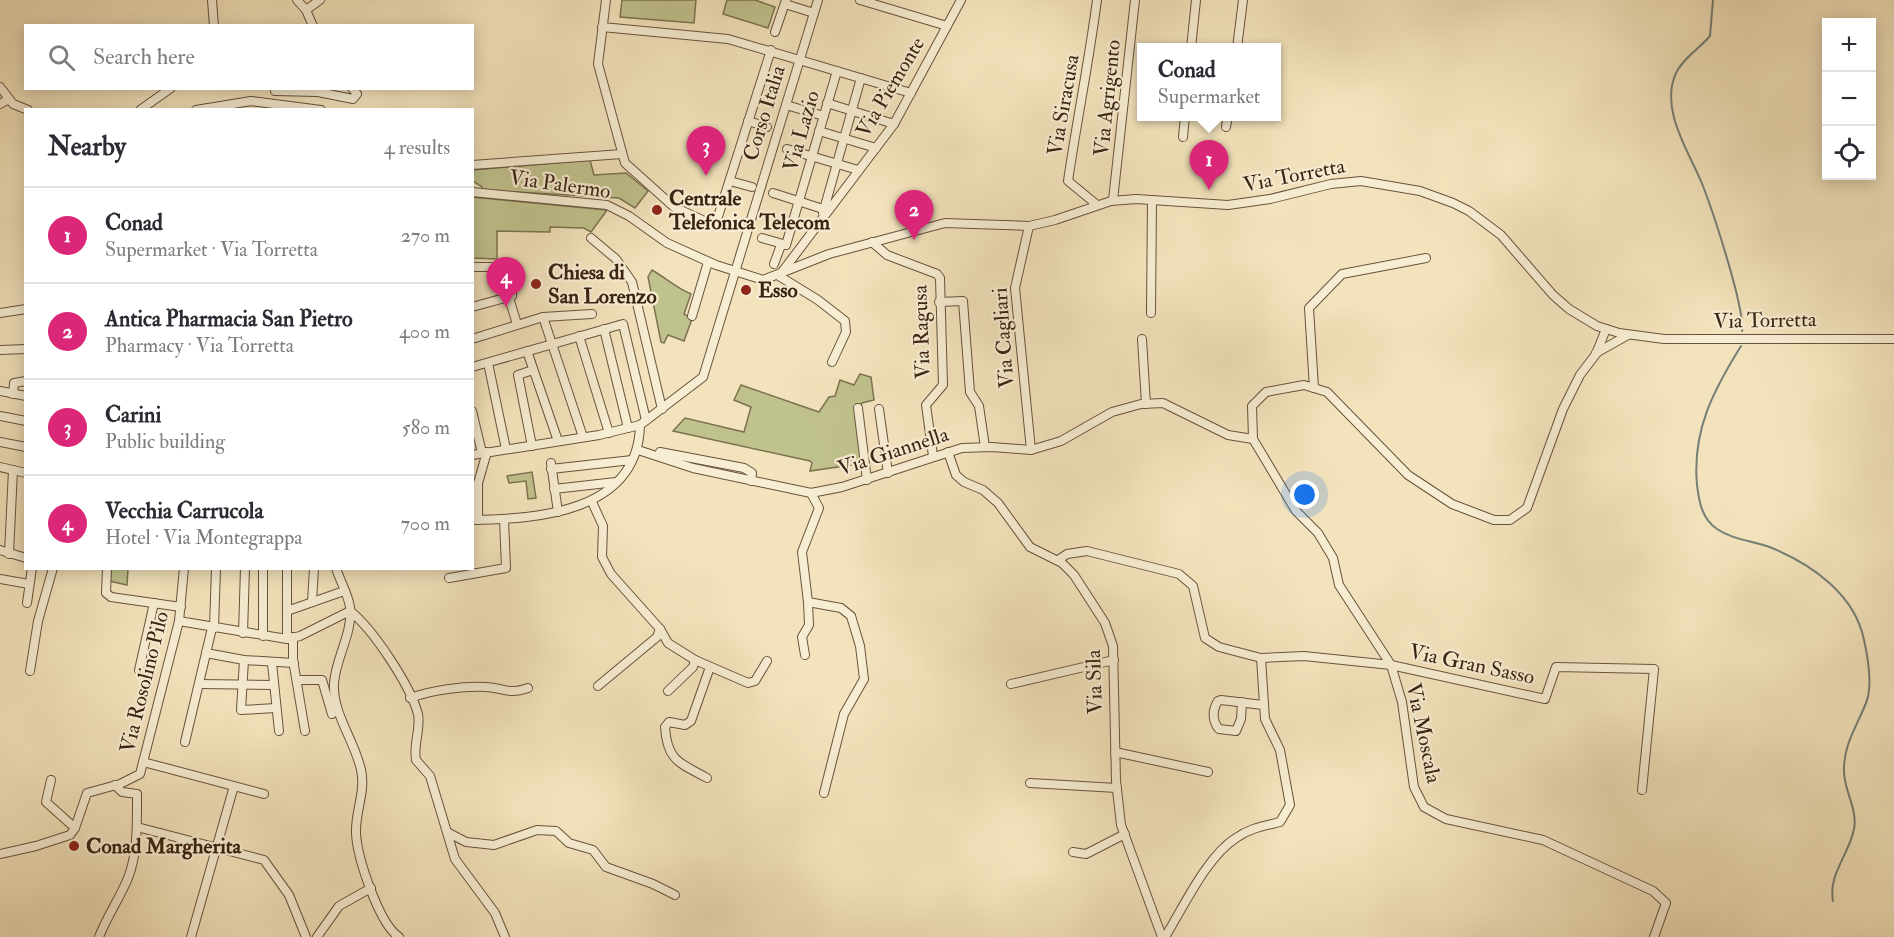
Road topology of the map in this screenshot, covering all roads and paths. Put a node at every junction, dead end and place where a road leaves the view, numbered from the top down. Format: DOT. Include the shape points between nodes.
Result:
graph roads {
  1 [pos="212,0"];
  2 [pos="297,0"];
  3 [pos="320,0"];
  4 [pos="606,0"];
  5 [pos="818,0"];
  6 [pos="860,0"];
  7 [pos="961,0"];
  8 [pos="1097,0"];
  9 [pos="1135,0"];
  10 [pos="1196,0"];
  11 [pos="1243,0"];
  12 [pos="785,2"];
  13 [pos="306,10"];
  14 [pos="814,13"];
  15 [pos="214,24"];
  16 [pos="313,24"];
  17 [pos="947,26"];
  18 [pos="602,27"];
  19 [pos="775,32"];
  20 [pos="1192,43"];
  21 [pos="1238,43"];
  22 [pos="771,50"];
  23 [pos="800,59"];
  24 [pos="837,71"];
  25 [pos="861,78"];
  26 [pos="0,87"];
  27 [pos="168,90"];
  28 [pos="354,90"];
  29 [pos="275,91"];
  30 [pos="911,93"];
  31 [pos="9,99"];
  32 [pos="827,103"];
  33 [pos="0,104"];
  34 [pos="786,105"];
  35 [pos="25,108"];
  36 [pos="143,108"];
  37 [pos="208,108"];
  38 [pos="305,108"];
  39 [pos="852,111"];
  40 [pos="824,116"];
  41 [pos="748,121"];
  42 [pos="1185,121"];
  43 [pos="1227,121"];
  44 [pos="894,123"];
  45 [pos="767,127"];
  46 [pos="1226,127"];
  47 [pos="819,131"];
  48 [pos="1183,137"];
  49 [pos="844,138"];
  50 [pos="876,148"];
  51 [pos="786,149"];
  52 [pos="622,154"];
  53 [pos="812,157"];
  54 [pos="836,164"];
  55 [pos="474,165"];
  56 [pos="858,171"];
  57 [pos="729,181"];
  58 [pos="752,187"];
  59 [pos="474,192"];
  60 [pos="773,193"];
  61 [pos="1113,200"];
  62 [pos="1152,200"];
  63 [pos="799,201"];
  64 [pos="1096,204"];
  65 [pos="823,213"];
  66 [pos="1029,226"];
  67 [pos="591,238"];
  68 [pos="762,238"];
  69 [pos="873,243"];
  70 [pos="783,244"];
  71 [pos="1426,258"];
  72 [pos="708,262"];
  73 [pos="774,264"];
  74 [pos="474,267"];
  75 [pos="735,272"];
  76 [pos="779,276"];
  77 [pos="511,297"];
  78 [pos="939,302"];
  79 [pos="474,306"];
  80 [pos="24,309"];
  81 [pos="0,313"];
  82 [pos="592,314"];
  83 [pos="1151,314"];
  84 [pos="692,316"];
  85 [pos="543,317"];
  86 [pos="517,324"];
  87 [pos="604,329"];
  88 [pos="1606,329"];
  89 [pos="1628,335"];
  90 [pos="579,336"];
  91 [pos="474,338"];
  92 [pos="1142,339"];
  93 [pos="1894,339"];
  94 [pos="553,344"];
  95 [pos="24,349"];
  96 [pos="0,350"];
  97 [pos="527,351"];
  98 [pos="1596,354"];
  99 [pos="832,362"];
  100 [pos="488,363"];
  101 [pos="474,367"];
  102 [pos="533,370"];
  103 [pos="24,381"];
  104 [pos="1314,388"];
  105 [pos="0,391"];
  106 [pos="13,394"];
  107 [pos="24,396"];
  108 [pos="1146,404"];
  109 [pos="858,408"];
  110 [pos="662,409"];
  111 [pos="879,409"];
  112 [pos="0,416"];
  113 [pos="474,417"];
  114 [pos="24,421"];
  115 [pos="643,422"];
  116 [pos="628,428"];
  117 [pos="609,433"];
  118 [pos="582,437"];
  119 [pos="1253,439"];
  120 [pos="558,441"];
  121 [pos="0,442"];
  122 [pos="532,446"];
  123 [pos="24,447"];
  124 [pos="985,447"];
  125 [pos="506,449"];
  126 [pos="638,450"];
  127 [pos="1031,450"];
  128 [pos="660,452"];
  129 [pos="948,452"];
  130 [pos="485,453"];
  131 [pos="474,455"];
  132 [pos="933,456"];
  133 [pos="632,460"];
  134 [pos="0,467"];
  135 [pos="13,470"];
  136 [pos="24,473"];
  137 [pos="888,473"];
  138 [pos="867,480"];
  139 [pos="752,481"];
  140 [pos="618,482"];
  141 [pos="554,489"];
  142 [pos="812,493"];
  143 [pos="592,502"];
  144 [pos="558,512"];
  145 [pos="504,519"];
  146 [pos="475,520"];
  147 [pos="0,549"];
  148 [pos="9,554"];
  149 [pos="24,558"];
  150 [pos="1058,560"];
  151 [pos="32,570"];
  152 [pos="52,570"];
  153 [pos="107,570"];
  154 [pos="184,570"];
  155 [pos="216,570"];
  156 [pos="245,570"];
  157 [pos="262,570"];
  158 [pos="287,570"];
  159 [pos="314,570"];
  160 [pos="337,570"];
  161 [pos="450,578"];
  162 [pos="0,579"];
  163 [pos="29,584"];
  164 [pos="344,591"];
  165 [pos="312,602"];
  166 [pos="808,602"];
  167 [pos="27,603"];
  168 [pos="154,603"];
  169 [pos="181,607"];
  170 [pos="287,611"];
  171 [pos="350,611"];
  172 [pos="179,621"];
  173 [pos="213,628"];
  174 [pos="660,629"];
  175 [pos="243,633"];
  176 [pos="263,636"];
  177 [pos="290,638"];
  178 [pos="206,653"];
  179 [pos="805,655"];
  180 [pos="1261,658"];
  181 [pos="244,660"];
  182 [pos="695,660"];
  183 [pos="767,660"];
  184 [pos="1114,660"];
  185 [pos="272,663"];
  186 [pos="294,663"];
  187 [pos="1390,665"];
  188 [pos="710,667"];
  189 [pos="139,670"];
  190 [pos="30,671"];
  191 [pos="297,680"];
  192 [pos="199,684"];
  193 [pos="1011,684"];
  194 [pos="242,685"];
  195 [pos="273,685"];
  196 [pos="598,686"];
  197 [pos="528,688"];
  198 [pos="668,691"];
  199 [pos="410,698"];
  200 [pos="1242,702"];
  201 [pos="1263,705"];
  202 [pos="276,708"];
  203 [pos="332,714"];
  204 [pos="279,731"];
  205 [pos="305,731"];
  206 [pos="185,742"];
  207 [pos="1115,752"];
  208 [pos="143,762"];
  209 [pos="1208,772"];
  210 [pos="707,778"];
  211 [pos="51,780"];
  212 [pos="1030,783"];
  213 [pos="115,785"];
  214 [pos="234,786"];
  215 [pos="1117,788"];
  216 [pos="1642,789"];
  217 [pos="824,793"];
  218 [pos="264,794"];
  219 [pos="137,827"];
  220 [pos="75,828"];
  221 [pos="447,832"];
  222 [pos="1125,834"];
  223 [pos="218,849"];
  224 [pos="1073,852"];
  225 [pos="0,854"];
  226 [pos="371,888"];
  227 [pos="675,895"];
  228 [pos="99,937"];
  229 [pos="191,937"];
  230 [pos="306,937"];
  231 [pos="317,937"];
  232 [pos="399,937"];
  233 [pos="505,937"];
  234 [pos="1164,937"];
  235 [pos="1654,937"];
  1 -- 15 [label="street"];
  2 -- 13 [label="street"];
  3 -- 13 [label="street"];
  4 -- 18 [label="street"];
  5 -- 14 [label="street, Corso Italia"];
  6 -- 17 [label="street"];
  7 -- 17 [label="street, Via Piemonte"];
  8 -- 64 [label="street, Via Siracusa" via="1068,181"];
  9 -- 61 [label="street, Via Agrigento"];
  10 -- 20 [label="street"];
  11 -- 21 [label="street"];
  12 -- 14 [label="street"];
  12 -- 19 [label="street"];
  13 -- 16 [label="street"];
  14 -- 23 [label="street, Corso Italia"];
  17 -- 30 [label="street, Via Piemonte"];
  18 -- 22 [label="street" via="728,39"];
  18 -- 52 [label="street" via="598,64"];
  22 -- 23 [label="street"];
  22 -- 41 [label="street"];
  23 -- 24 [label="street"];
  23 -- 34 [label="street, Corso Italia"];
  24 -- 25 [label="street"];
  24 -- 32 [label="street, Via Lazio"];
  25 -- 30 [label="street"];
  25 -- 39 [label="street"];
  26 -- 31 [label="street"];
  27 -- 36 [label="street"];
  28 -- 29 [label="street" via="357,94 353,99 338,94"];
  30 -- 44 [label="street, Via Piemonte"];
  31 -- 33 [label="street"];
  31 -- 35 [label="street"];
  32 -- 39 [label="street"];
  32 -- 40 [label="street, Via Lazio"];
  34 -- 40 [label="street"];
  34 -- 75 [label="street, Corso Italia"];
  37 -- 38 [label="street" via="251,101"];
  39 -- 44 [label="street"];
  39 -- 49 [label="street"];
  40 -- 47 [label="street, Via Lazio"];
  41 -- 45 [label="street"];
  41 -- 57 [label="street"];
  42 -- 48 [label="street"];
  43 -- 46 [label="street"];
  44 -- 50 [label="street, Via Piemonte"];
  47 -- 49 [label="street"];
  47 -- 53 [label="street, Via Lazio"];
  49 -- 50 [label="street"];
  49 -- 54 [label="street"];
  50 -- 56 [label="street, Via Piemonte"];
  51 -- 53 [label="street"];
  52 -- 55 [label="street"];
  52 -- 57 [label="street" via="630,170 674,207 715,226"];
  53 -- 54 [label="street"];
  53 -- 63 [label="street, Via Lazio"];
  54 -- 56 [label="street"];
  54 -- 65 [label="street"];
  56 -- 65 [label="street, Via Piemonte"];
  57 -- 58 [label="street"];
  59 -- 72 [label="street, Via Palermo" via="606,205 667,243"];
  60 -- 63 [label="street"];
  61 -- 62 [label="street, Via Torretta"];
  61 -- 64 [label="street, Via Torretta"];
  62 -- 83 [label="street"];
  62 -- 88 [label="street, Via Torretta" via="1228,205 1361,181 1420,191 1453,203 1484,221 1513,246 1553,295 1583,319"];
  63 -- 65 [label="street"];
  63 -- 70 [label="street, Via Lazio" via="786,245"];
  64 -- 66 [label="street, Via Torretta"];
  65 -- 76 [label="street, Via Piemonte"];
  66 -- 69 [label="street, Via Torretta" via="945,223"];
  66 -- 127 [label="street, Via Cagliari" via="1015,288"];
  67 -- 110 [label="street" via="616,260 632,282"];
  68 -- 70 [label="street"];
  69 -- 76 [label="street, Via Torretta" via="829,254"];
  69 -- 78 [label="street, Via Ragusa" via="887,255 937,274"];
  70 -- 73 [label="street, Via Lazio"];
  71 -- 104 [label="street" via="1342,274 1309,308"];
  72 -- 75 [label="street, Via Palermo"];
  72 -- 84 [label="street"];
  74 -- 77 [label="street" via="511,267"];
  75 -- 76 [label="street, Via Torretta" via="763,280"];
  75 -- 110 [label="street, Corso Italia" via="703,377"];
  76 -- 99 [label="street" via="845,321 846,332"];
  77 -- 79 [label="street"];
  77 -- 86 [label="street"];
  78 -- 124 [label="street" via="963,301 970,392 979,406"];
  78 -- 132 [label="street, Via Ragusa" via="943,385 926,405"];
  80 -- 81 [label="street"];
  82 -- 85 [label="street"];
  85 -- 86 [label="street"];
  85 -- 94 [label="street"];
  86 -- 91 [label="street"];
  87 -- 90 [label="street"];
  87 -- 115 [label="street" via="623,324"];
  87 -- 116 [label="street"];
  88 -- 89 [label="street, Via Torretta"];
  88 -- 98 [label="street"];
  89 -- 93 [label="street, Via Torretta" via="1664,339"];
  89 -- 98 [label="street"];
  90 -- 94 [label="street"];
  90 -- 117 [label="street"];
  92 -- 108 [label="street"];
  94 -- 97 [label="street"];
  94 -- 118 [label="street"];
  95 -- 96 [label="street"];
  97 -- 100 [label="street"];
  97 -- 102 [label="street"];
  98 -- 104 [label="street" via="1563,409 1527,508 1510,520 1494,520 1452,504 1408,475 1327,392"];
  100 -- 101 [label="street"];
  100 -- 125 [label="street"];
  102 -- 120 [label="street"];
  102 -- 122 [label="street" via="518,375"];
  103 -- 106 [label="street" via="14,383"];
  104 -- 119 [label="street, Via Moscala" via="1304,385 1266,392 1252,406"];
  105 -- 106 [label="street"];
  106 -- 107 [label="street"];
  108 -- 119 [label="street, Via Giannella" via="1163,403 1228,435"];
  108 -- 127 [label="street, Via Giannella" via="1112,412 1061,441"];
  109 -- 138 [label="street"];
  110 -- 115 [label="street, Corso Italia"];
  111 -- 137 [label="street"];
  112 -- 114 [label="street"];
  113 -- 130 [label="street"];
  115 -- 116 [label="street"];
  115 -- 126 [label="street"];
  116 -- 117 [label="street"];
  117 -- 118 [label="street"];
  118 -- 120 [label="street"];
  119 -- 187 [label="street, Via Moscala" via="1296,511 1318,533 1333,558 1339,585"];
  120 -- 122 [label="street"];
  121 -- 123 [label="street"];
  122 -- 125 [label="street"];
  124 -- 127 [label="street, Via Giannella"];
  124 -- 129 [label="street, Via Giannella"];
  125 -- 130 [label="street"];
  126 -- 133 [label="street"];
  126 -- 139 [label="street, Via Giannella"];
  128 -- 139 [label="street" via="744,468 752,473"];
  129 -- 132 [label="street, Via Giannella"];
  129 -- 150 [label="street, Via Sila" via="956,475 998,503 1030,547"];
  130 -- 131 [label="street"];
  130 -- 146 [label="street"];
  132 -- 137 [label="street, Via Giannella"];
  133 -- 140 [label="street"];
  133 -- 141 [label="street" via="551,466"];
  134 -- 135 [label="street"];
  135 -- 136 [label="street"];
  135 -- 148 [label="street"];
  137 -- 138 [label="street, Via Giannella"];
  138 -- 142 [label="street, Via Giannella"];
  139 -- 142 [label="street, Via Giannella"];
  140 -- 141 [label="street"];
  140 -- 143 [label="street"];
  141 -- 144 [label="street"];
  142 -- 166 [label="street" via="819,508 802,552"];
  143 -- 144 [label="street"];
  143 -- 174 [label="street" via="603,526 602,557 611,574"];
  144 -- 145 [label="street"];
  145 -- 146 [label="street"];
  145 -- 161 [label="street" via="506,568"];
  147 -- 148 [label="street"];
  148 -- 149 [label="street"];
  150 -- 180 [label="street" via="1067,554 1087,551 1179,574 1193,586 1205,638 1219,647"];
  150 -- 184 [label="street, Via Sila" via="1074,575 1105,623"];
  151 -- 163 [label="street"];
  152 -- 190 [label="street" via="38,621"];
  153 -- 168 [label="street" via="106,593 111,597"];
  154 -- 169 [label="street, Via Rosolino Pilo"];
  155 -- 173 [label="street"];
  156 -- 175 [label="street"];
  157 -- 176 [label="street"];
  158 -- 170 [label="street"];
  159 -- 165 [label="street"];
  160 -- 164 [label="street"];
  162 -- 163 [label="street"];
  163 -- 167 [label="street"];
  164 -- 165 [label="street"];
  164 -- 171 [label="street"];
  165 -- 170 [label="street"];
  166 -- 179 [label="street" via="809,625 802,637"];
  166 -- 217 [label="street" via="841,608 851,616 864,679 844,714"];
  168 -- 169 [label="street"];
  168 -- 189 [label="street"];
  169 -- 172 [label="street, Via Rosolino Pilo"];
  170 -- 177 [label="street"];
  171 -- 177 [label="street"];
  171 -- 199 [label="street" via="379,640"];
  171 -- 226 [label="street" via="334,684 361,769 363,784 356,833"];
  172 -- 173 [label="street"];
  172 -- 208 [label="street, Via Rosolino Pilo"];
  173 -- 175 [label="street"];
  173 -- 178 [label="street"];
  174 -- 182 [label="street" via="668,643"];
  174 -- 196 [label="street" via="657,637"];
  175 -- 176 [label="street"];
  176 -- 177 [label="street"];
  177 -- 186 [label="street"];
  178 -- 181 [label="street"];
  178 -- 192 [label="street"];
  180 -- 187 [label="street" via="1304,656"];
  180 -- 201 [label="street"];
  181 -- 185 [label="street"];
  181 -- 194 [label="street"];
  182 -- 188 [label="street"];
  182 -- 198 [label="street" via="693,667"];
  183 -- 188 [label="street" via="752,683"];
  184 -- 193 [label="street"];
  184 -- 207 [label="street, Via Sila"];
  185 -- 186 [label="street"];
  185 -- 195 [label="street"];
  186 -- 191 [label="street"];
  187 -- 216 [label="street, Via Gran Sasso" via="1545,699 1556,668 1654,669"];
  187 -- 235 [label="street, Via Moscala" via="1402,702 1414,787 1424,807 1446,819 1543,840 1653,891 1666,903"];
  188 -- 210 [label="street" via="691,721 685,725 669,722 665,727 668,753"];
  191 -- 203 [label="street" via="322,680"];
  191 -- 205 [label="street"];
  192 -- 194 [label="street"];
  192 -- 206 [label="street"];
  194 -- 195 [label="street"];
  194 -- 202 [label="street" via="241,710"];
  195 -- 202 [label="street"];
  197 -- 199 [label="street" via="512,693 487,687 428,692"];
  199 -- 221 [label="street" via="418,715 416,760 430,776"];
  200 -- 201 [label="street"];
  201 -- 234 [label="street" via="1268,728 1280,750 1290,806 1280,822 1254,827 1222,850"];
  202 -- 204 [label="street"];
  207 -- 209 [label="street"];
  207 -- 215 [label="street, Via Sila"];
  208 -- 213 [label="street, Via Rosolino Pilo" via="140,774"];
  208 -- 214 [label="street"];
  211 -- 220 [label="street" via="46,802"];
  212 -- 215 [label="street"];
  213 -- 219 [label="street" via="122,792 137,794"];
  213 -- 220 [label="street, Via Rosolino Pilo" via="87,793"];
  214 -- 218 [label="street"];
  214 -- 223 [label="street"];
  215 -- 222 [label="street, Via Sila"];
  219 -- 223 [label="street"];
  219 -- 228 [label="street" via="128,877"];
  220 -- 225 [label="street" via="66,837"];
  221 -- 227 [label="street" via="466,842 494,845 537,830 556,831 570,843 593,850 606,867"];
  221 -- 233 [label="street" via="455,859 495,914"];
  222 -- 224 [label="street" via="1086,854"];
  222 -- 234 [label="street, Via Sila"];
  223 -- 229 [label="street"];
  223 -- 230 [label="street" via="264,860 289,895"];
  226 -- 231 [label="street" via="339,906"];
  226 -- 232 [label="street" via="393,933"];
}
